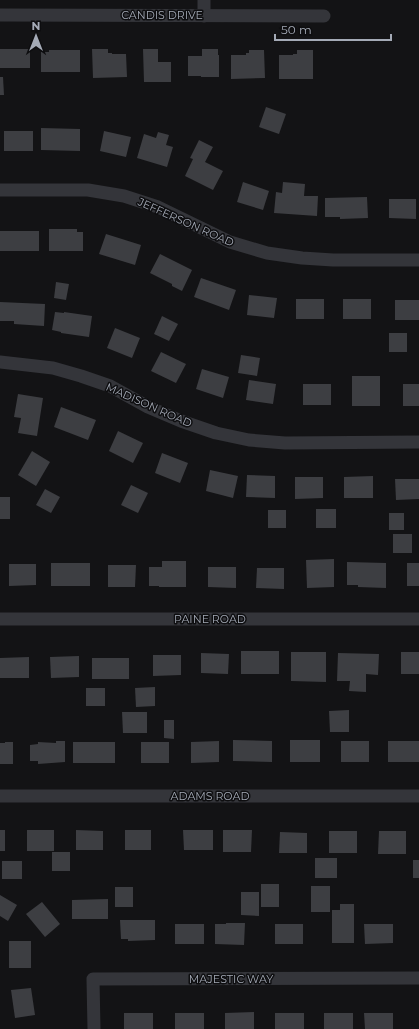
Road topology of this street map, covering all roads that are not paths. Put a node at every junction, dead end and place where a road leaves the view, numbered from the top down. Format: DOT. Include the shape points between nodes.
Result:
graph roads {
  1 [pos="204,0"];
  2 [pos="0,15"];
  3 [pos="204,16"];
  4 [pos="324,16"];
  5 [pos="0,190"];
  6 [pos="419,260"];
  7 [pos="0,362"];
  8 [pos="419,442"];
  9 [pos="0,619"];
  10 [pos="419,619"];
  11 [pos="0,796"];
  12 [pos="419,796"];
  13 [pos="419,978"];
  14 [pos="94,1029"];
  1 -- 3 [label="street"];
  2 -- 3 [label="street, CANDIS DRIVE"];
  3 -- 4 [label="street, CANDIS DRIVE"];
  5 -- 6 [label="street, JEFFERSON ROAD" via="88,190 124,196 158,207 230,242 267,253 333,260"];
  7 -- 8 [label="street, MADISON ROAD" via="53,368 81,376 110,386 148,407 181,421 216,433 249,440 285,443"];
  9 -- 10 [label="street, PAINE ROAD"];
  11 -- 12 [label="street, ADAMS ROAD"];
  13 -- 14 [label="street, MAJESTIC WAY" via="93,979"];
}
